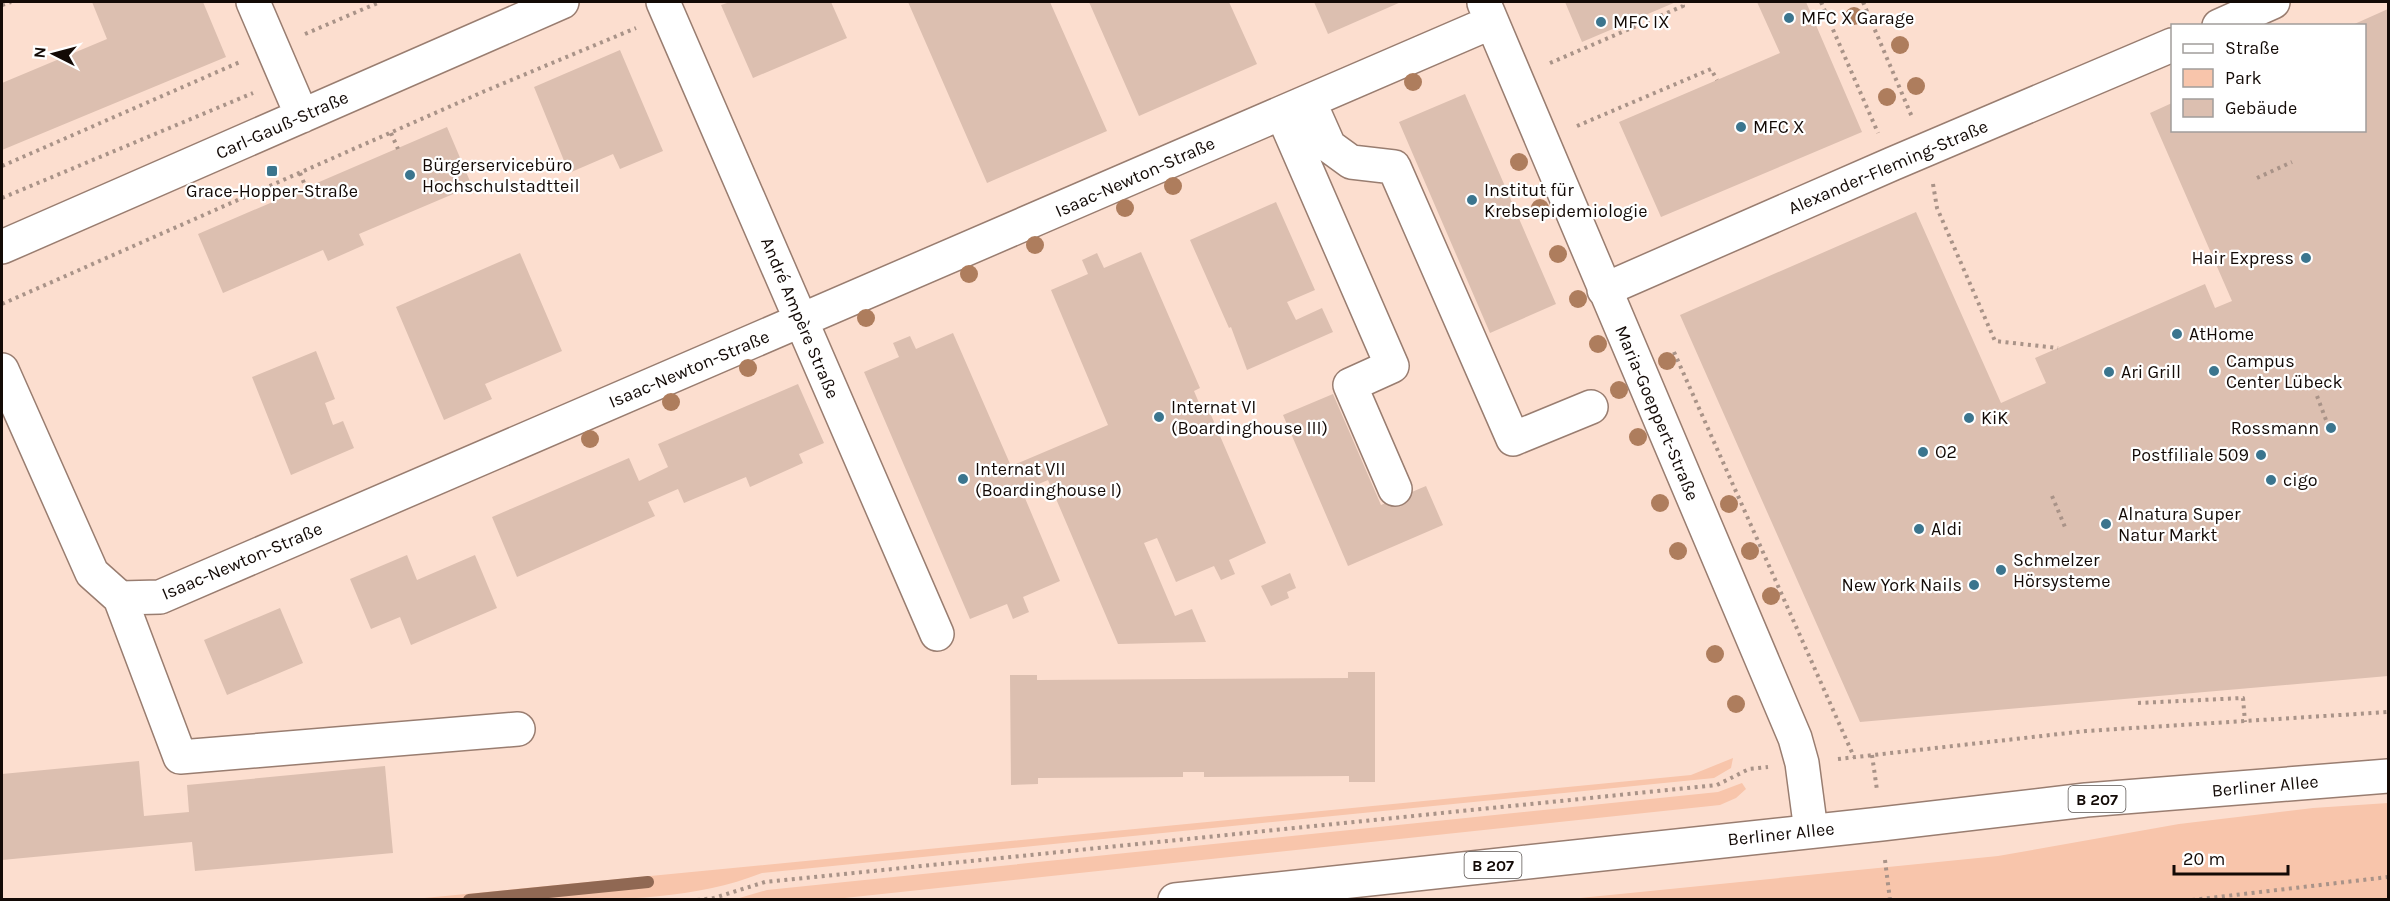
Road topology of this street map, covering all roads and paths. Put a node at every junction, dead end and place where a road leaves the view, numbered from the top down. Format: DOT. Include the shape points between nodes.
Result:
graph roads {
  1 [pos="11,2"];
  2 [pos="253,2"];
  3 [pos="380,2"];
  4 [pos="562,2"];
  5 [pos="1681,2"];
  6 [pos="1821,2"];
  7 [pos="1863,2"];
  8 [pos="2274,2"];
  9 [pos="2,6"];
  10 [pos="666,8"];
  11 [pos="1488,12"];
  12 [pos="2224,24"];
  13 [pos="2171,45"];
  14 [pos="272,48"];
  15 [pos="1546,53"];
  16 [pos="1550,63"];
  17 [pos="1554,73"];
  18 [pos="285,80"];
  19 [pos="1717,80"];
  20 [pos="1296,107"];
  21 [pos="302,116"];
  22 [pos="1574,118"];
  23 [pos="1577,126"];
  24 [pos="391,133"];
  25 [pos="1581,137"];
  26 [pos="398,149"];
  27 [pos="1926,149"];
  28 [pos="2292,162"];
  29 [pos="1892,164"];
  30 [pos="2,166"];
  31 [pos="300,173"];
  32 [pos="2257,178"];
  33 [pos="306,188"];
  34 [pos="2,198"];
  35 [pos="2,247"];
  36 [pos="1604,291"];
  37 [pos="2,304"];
  38 [pos="802,320"];
  39 [pos="2058,348"];
  40 [pos="1674,351"];
  41 [pos="2,370"];
  42 [pos="2317,396"];
  43 [pos="1591,407"];
  44 [pos="2326,420"];
  45 [pos="1395,489"];
  46 [pos="2052,496"];
  47 [pos="2065,527"];
  48 [pos="120,597"];
  49 [pos="937,634"];
  50 [pos="2138,703"];
  51 [pos="2388,712"];
  52 [pos="2245,722"];
  53 [pos="518,729"];
  54 [pos="1854,757"];
  55 [pos="1802,763"];
  56 [pos="2388,776"];
  57 [pos="1811,831"];
  58 [pos="2388,877"];
  59 [pos="696,900"];
  60 [pos="1174,900"];
  61 [pos="2193,900"];
  1 -- 9 [label="path"];
  2 -- 14 [label="street"];
  3 -- 14 [label="path"];
  4 -- 21 [label="street, Carl-Gauß-Straße"];
  5 -- 16 [label="path" via="1683,6"];
  6 -- 29 [label="path"];
  7 -- 27 [label="path"];
  8 -- 12 [label="street"];
  10 -- 24 [label="path"];
  10 -- 38 [label="street, André Ampère Straße"];
  11 -- 20 [label="street, Isaac-Newton-Straße"];
  11 -- 36 [label="street, Maria-Goeppert-Straße"];
  13 -- 27 [label="street, Alexander-Fleming-Straße"];
  14 -- 18 [label="street"];
  14 -- 30 [label="path"];
  15 -- 16 [label="path"];
  16 -- 17 [label="path"];
  18 -- 21 [label="street"];
  18 -- 34 [label="path"];
  19 -- 23 [label="path" via="1711,69"];
  20 -- 38 [label="street, Isaac-Newton-Straße"];
  20 -- 43 [label="street" via="1329,146 1351,162 1394,167 1513,439"];
  20 -- 45 [label="street" via="1392,366 1350,385"];
  21 -- 35 [label="street, Carl-Gauß-Straße"];
  22 -- 23 [label="path"];
  23 -- 25 [label="path"];
  24 -- 26 [label="path"];
  24 -- 31 [label="path"];
  27 -- 29 [label="street, Alexander-Fleming-Straße"];
  27 -- 39 [label="path" via="1937,208 1995,341"];
  28 -- 32 [label="path"];
  29 -- 36 [label="street, Alexander-Fleming-Straße"];
  31 -- 33 [label="path"];
  31 -- 37 [label="path"];
  36 -- 55 [label="street, Maria-Goeppert-Straße" via="1795,738"];
  38 -- 48 [label="street, Isaac-Newton-Straße" via="160,597"];
  38 -- 49 [label="street, André Ampère Straße"];
  40 -- 54 [label="path"];
  41 -- 48 [label="street" via="93,573"];
  42 -- 44 [label="path"];
  46 -- 47 [label="path"];
  48 -- 53 [label="street" via="180,757"];
  50 -- 52 [label="path" via="2243,698"];
  51 -- 52 [label="path"];
  52 -- 54 [label="path" via="2086,731"];
  54 -- 55 [label="path"];
  55 -- 57 [label="street, Maria-Goeppert-Straße"];
  55 -- 59 [label="path" via="1749,770 1717,785 765,882"];
  56 -- 57 [label="street, Berliner Allee / B 207" via="2086,800"];
  57 -- 60 [label="street, Berliner Allee / B 207"];
  58 -- 61 [label="path"];
}
